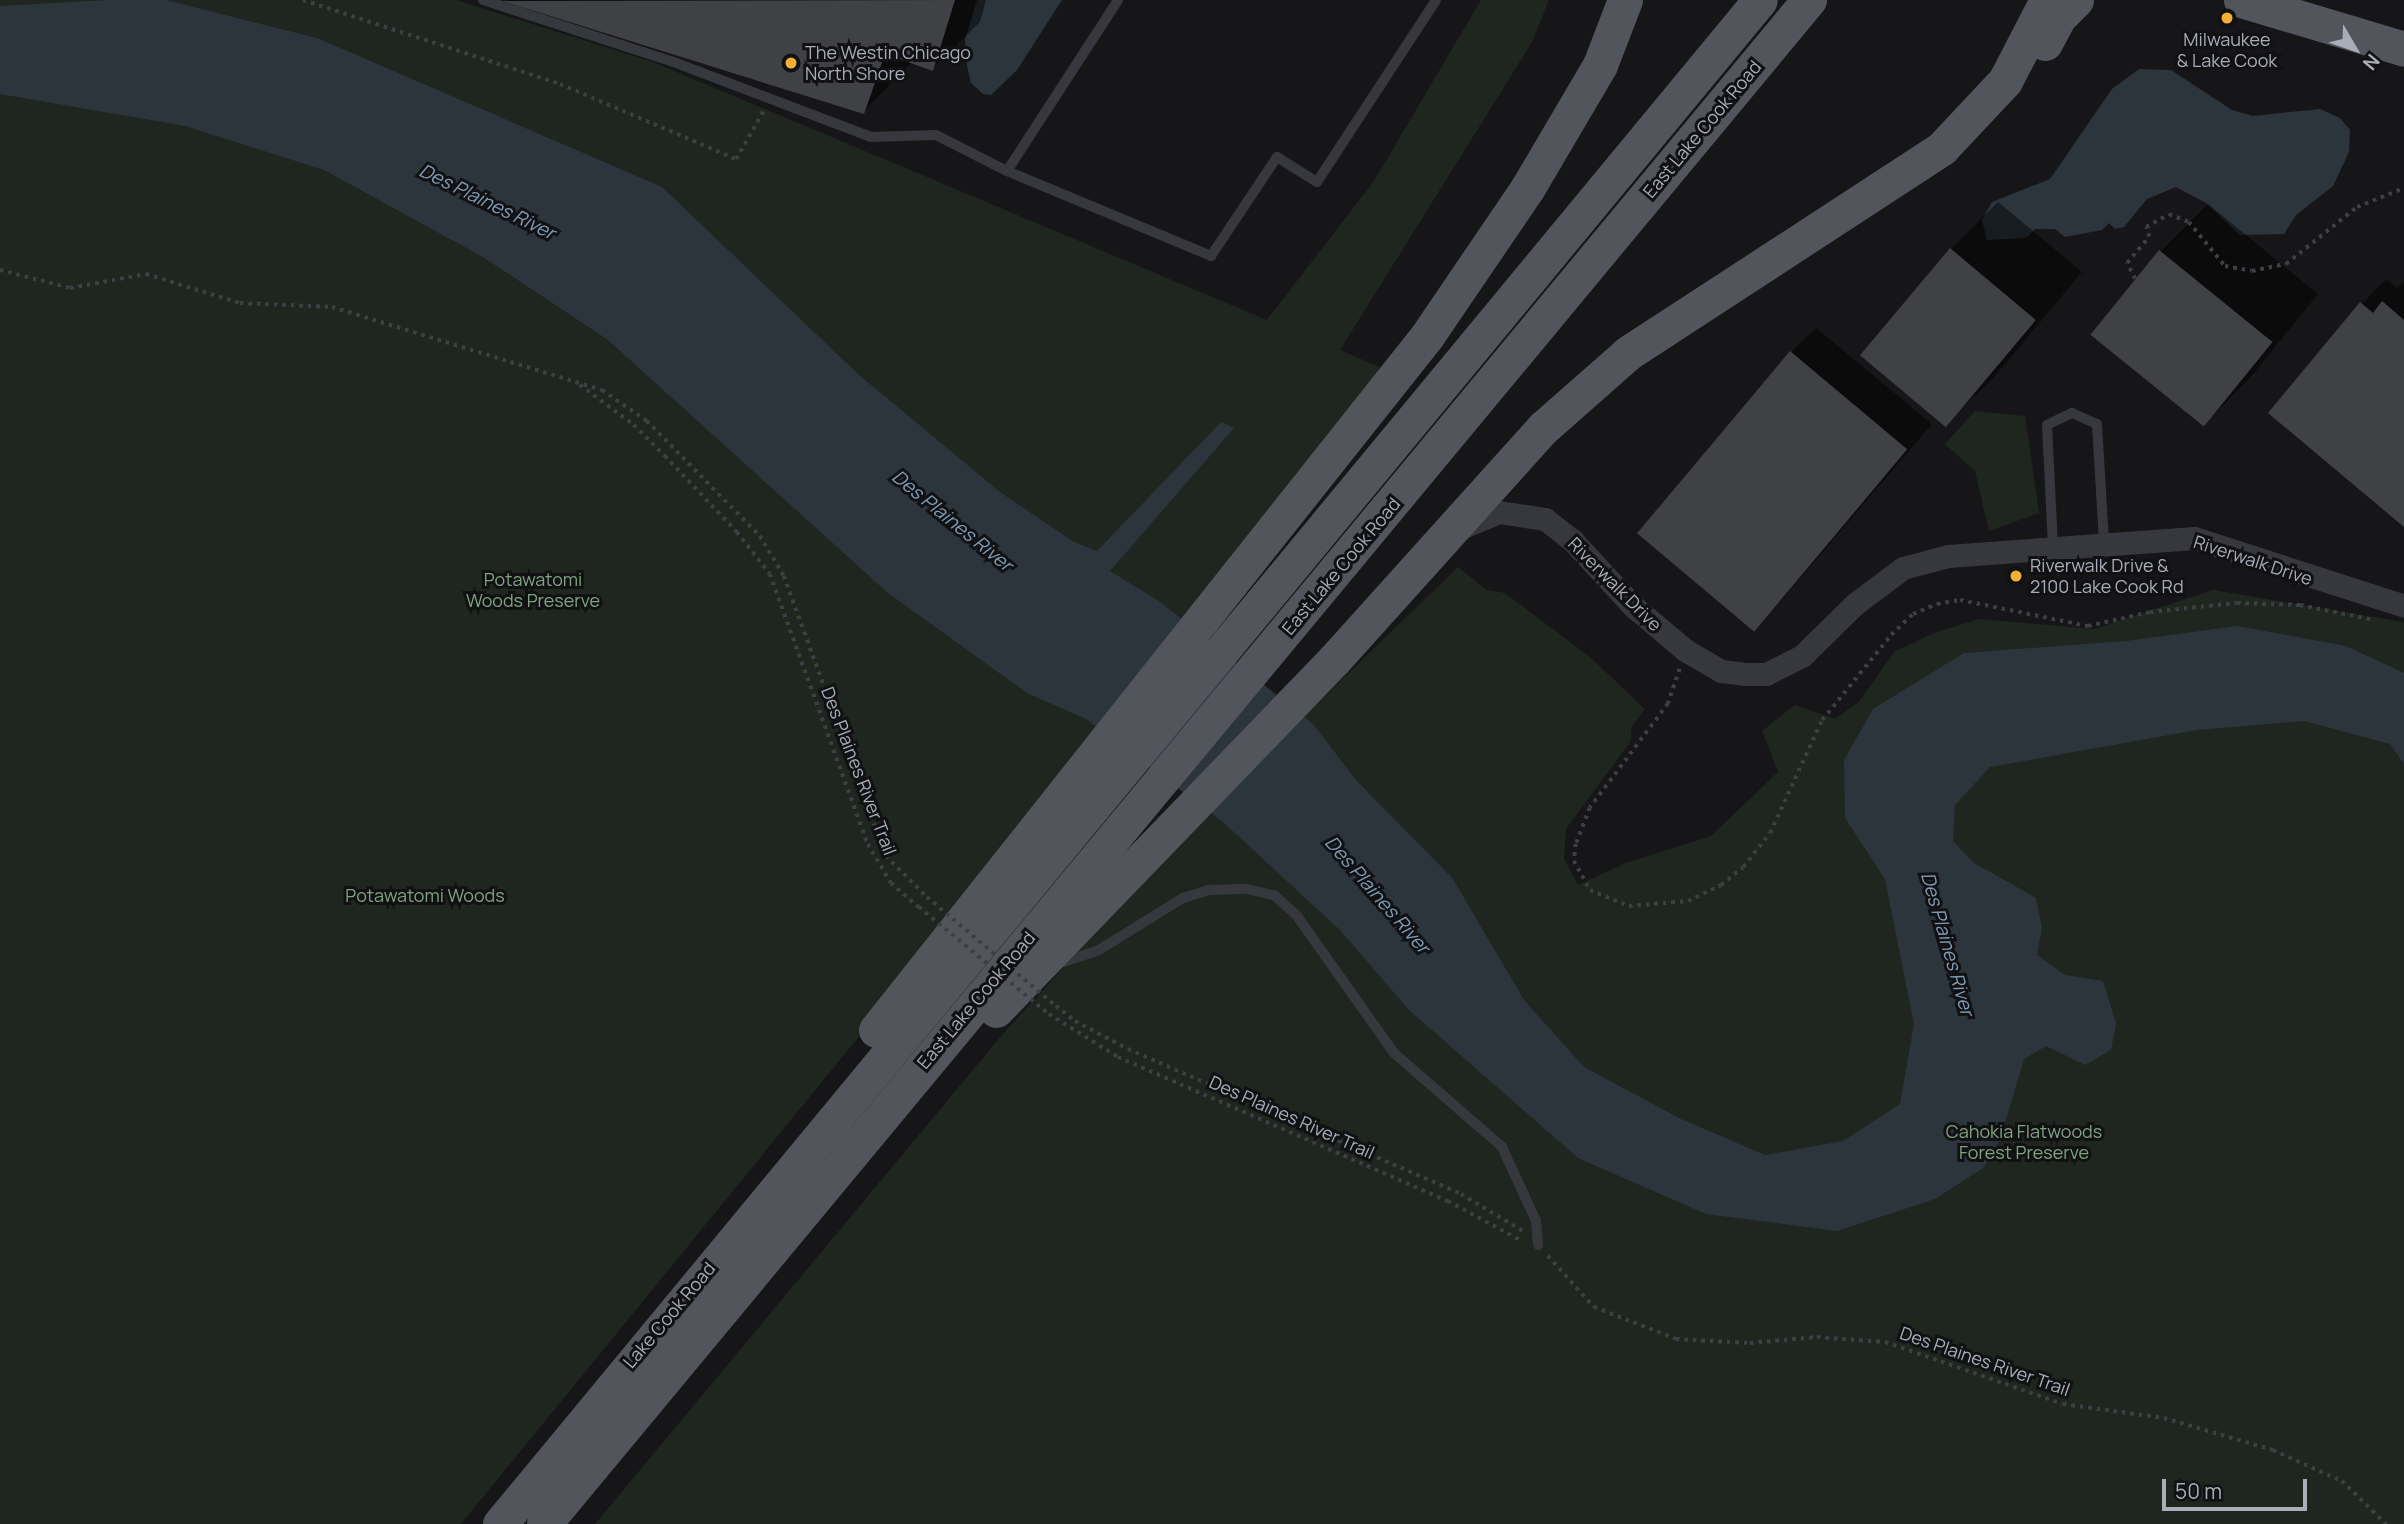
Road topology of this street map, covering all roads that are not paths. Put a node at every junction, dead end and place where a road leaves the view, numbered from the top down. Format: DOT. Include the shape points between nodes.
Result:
graph roads {
  1 [pos="483,0"];
  2 [pos="1118,0"];
  3 [pos="1436,0"];
  4 [pos="1625,0"];
  5 [pos="1759,0"];
  6 [pos="1809,0"];
  7 [pos="2047,0"];
  8 [pos="2076,0"];
  9 [pos="2241,0"];
  10 [pos="2404,49"];
  11 [pos="1006,171"];
  12 [pos="1903,176"];
  13 [pos="1447,534"];
  14 [pos="2104,542"];
  15 [pos="2053,547"];
  16 [pos="2404,607"];
  17 [pos="1114,756"];
  18 [pos="1041,963"];
  19 [pos="868,1128"];
  20 [pos="1538,1245"];
  21 [pos="500,1524"];
  22 [pos="544,1524"];
  1 -- 11 [label="lane" via="871,137 936,135"];
  2 -- 11 [label="lane"];
  3 -- 11 [label="lane" via="1317,182 1277,157 1211,256"];
  4 -- 17 [label="main road" via="1600,65 1490,249 1427,336 1209,610"];
  5 -- 17 [label="main road, East Lake Cook Road" via="1237,633"];
  6 -- 19 [label="main road, East Lake Cook Road" via="1156,790"];
  7 -- 12 [label="main road" via="2005,81 1982,111"];
  8 -- 12 [label="main road" via="2059,17 2028,74 1989,121 1956,154 1919,178"];
  9 -- 10 [label="main road"];
  12 -- 13 [label="main road" via="1735,279 1628,353 1543,428"];
  13 -- 15 [label="street, Riverwalk Drive" via="1499,512 1545,519 1685,650 1721,671 1766,674 1802,656 1855,604 1902,568 1948,556"];
  13 -- 18 [label="main road" via="1305,690"];
  14 -- 15 [label="street, Riverwalk Drive"];
  14 -- 15 [label="lane" via="2097,424 2072,413 2047,425"];
  14 -- 16 [label="street, Riverwalk Drive" via="2194,538"];
  17 -- 21 [label="main road, Lake Cook Road" via="860,1050 841,1108"];
  18 -- 19 [label="main road" via="905,1107"];
  18 -- 20 [label="lane" via="1057,967 1070,963 1183,898 1209,890 1247,889 1274,895 1297,916 1394,1053 1502,1147 1536,1221"];
  19 -- 22 [label="main road, Lake Cook Road"];
}
